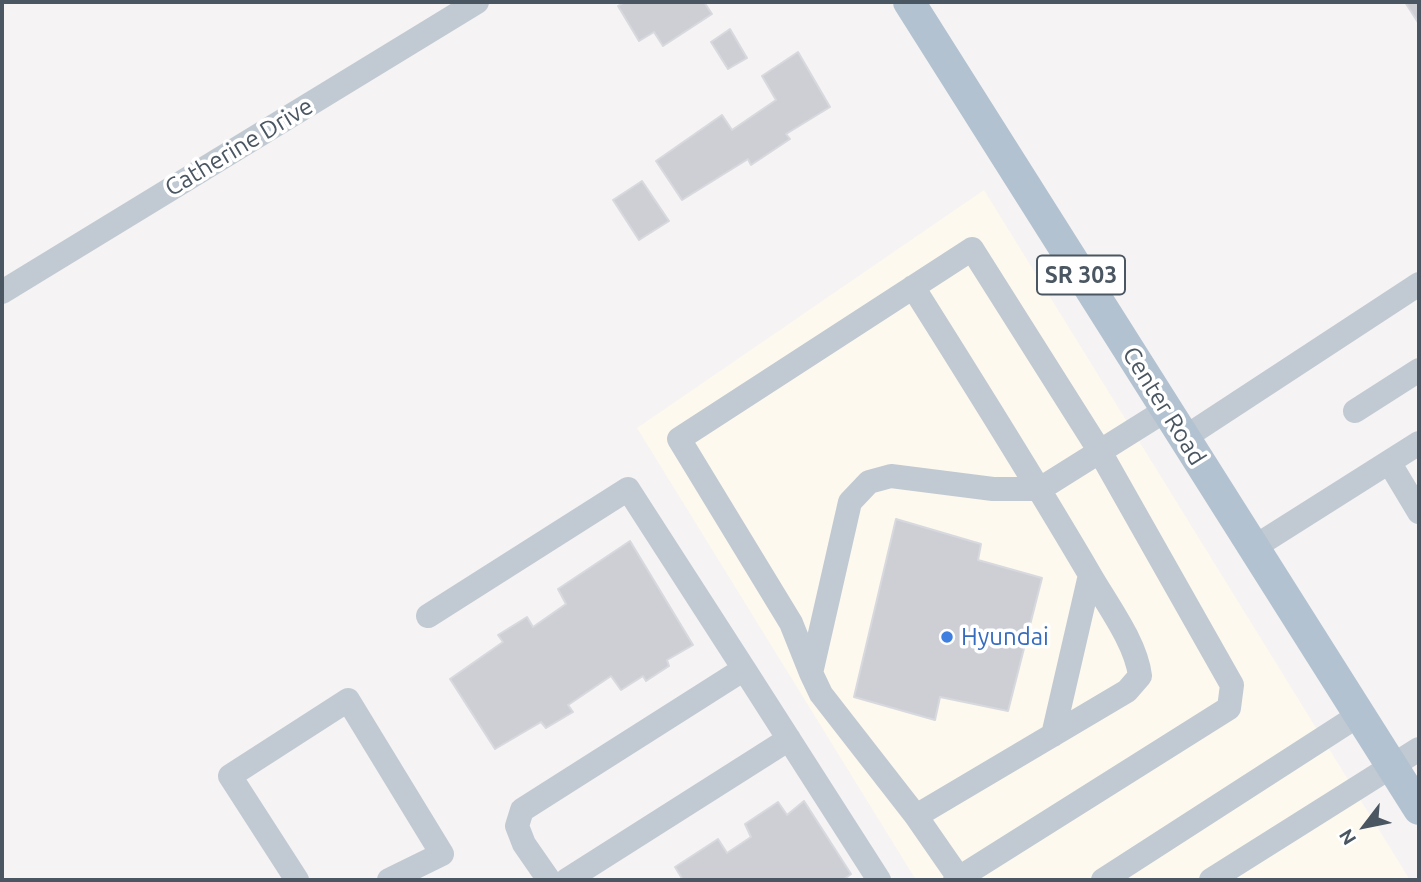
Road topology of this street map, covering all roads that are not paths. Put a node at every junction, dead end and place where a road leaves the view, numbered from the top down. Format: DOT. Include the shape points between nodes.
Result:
graph roads {
  1 [pos="477,2"];
  2 [pos="909,2"];
  3 [pos="1419,284"];
  4 [pos="914,287"];
  5 [pos="2,292"];
  6 [pos="1419,370"];
  7 [pos="1166,410"];
  8 [pos="1355,411"];
  9 [pos="1184,438"];
  10 [pos="1419,443"];
  11 [pos="1099,450"];
  12 [pos="1388,462"];
  13 [pos="1040,489"];
  14 [pos="1419,512"];
  15 [pos="1254,548"];
  16 [pos="1090,575"];
  17 [pos="428,616"];
  18 [pos="744,668"];
  19 [pos="811,673"];
  20 [pos="1359,715"];
  21 [pos="1053,735"];
  22 [pos="789,739"];
  23 [pos="1419,748"];
  24 [pos="1391,766"];
  25 [pos="1419,810"];
  26 [pos="916,816"];
  27 [pos="958,879"];
  28 [pos="297,880"];
  29 [pos="389,880"];
  30 [pos="549,880"];
  31 [pos="567,880"];
  32 [pos="879,880"];
  33 [pos="1103,880"];
  34 [pos="1211,880"];
  1 -- 5 [label="street, Catherine Drive"];
  2 -- 7 [label="main road, Center Road / SR 303"];
  3 -- 9 [label="street"];
  4 -- 11 [label="street" via="972,249"];
  4 -- 13 [label="street"];
  4 -- 19 [label="street" via="679,439 791,623"];
  6 -- 8 [label="street"];
  7 -- 9 [label="main road, Center Road / SR 303"];
  7 -- 11 [label="street"];
  9 -- 15 [label="main road, Center Road / SR 303"];
  10 -- 12 [label="street"];
  11 -- 13 [label="street"];
  11 -- 27 [label="street" via="1232,685 1229,708"];
  12 -- 14 [label="street"];
  12 -- 15 [label="street"];
  13 -- 16 [label="street"];
  13 -- 19 [label="street" via="993,489 891,476 869,482 850,502"];
  15 -- 20 [label="main road, Center Road / SR 303"];
  16 -- 21 [label="street"];
  16 -- 21 [label="street" via="1138,659 1140,677 1127,691"];
  17 -- 18 [label="street" via="628,489"];
  18 -- 22 [label="street"];
  18 -- 30 [label="street" via="522,810 517,826"];
  19 -- 26 [label="street" via="821,694"];
  20 -- 24 [label="main road, Center Road / SR 303"];
  20 -- 33 [label="street"];
  21 -- 26 [label="street"];
  22 -- 31 [label="street"];
  22 -- 32 [label="street"];
  23 -- 24 [label="street"];
  24 -- 25 [label="main road, Center Road / SR 303"];
  24 -- 34 [label="street"];
  26 -- 27 [label="street"];
  28 -- 29 [label="street" via="230,776 348,700 442,854"];
}
